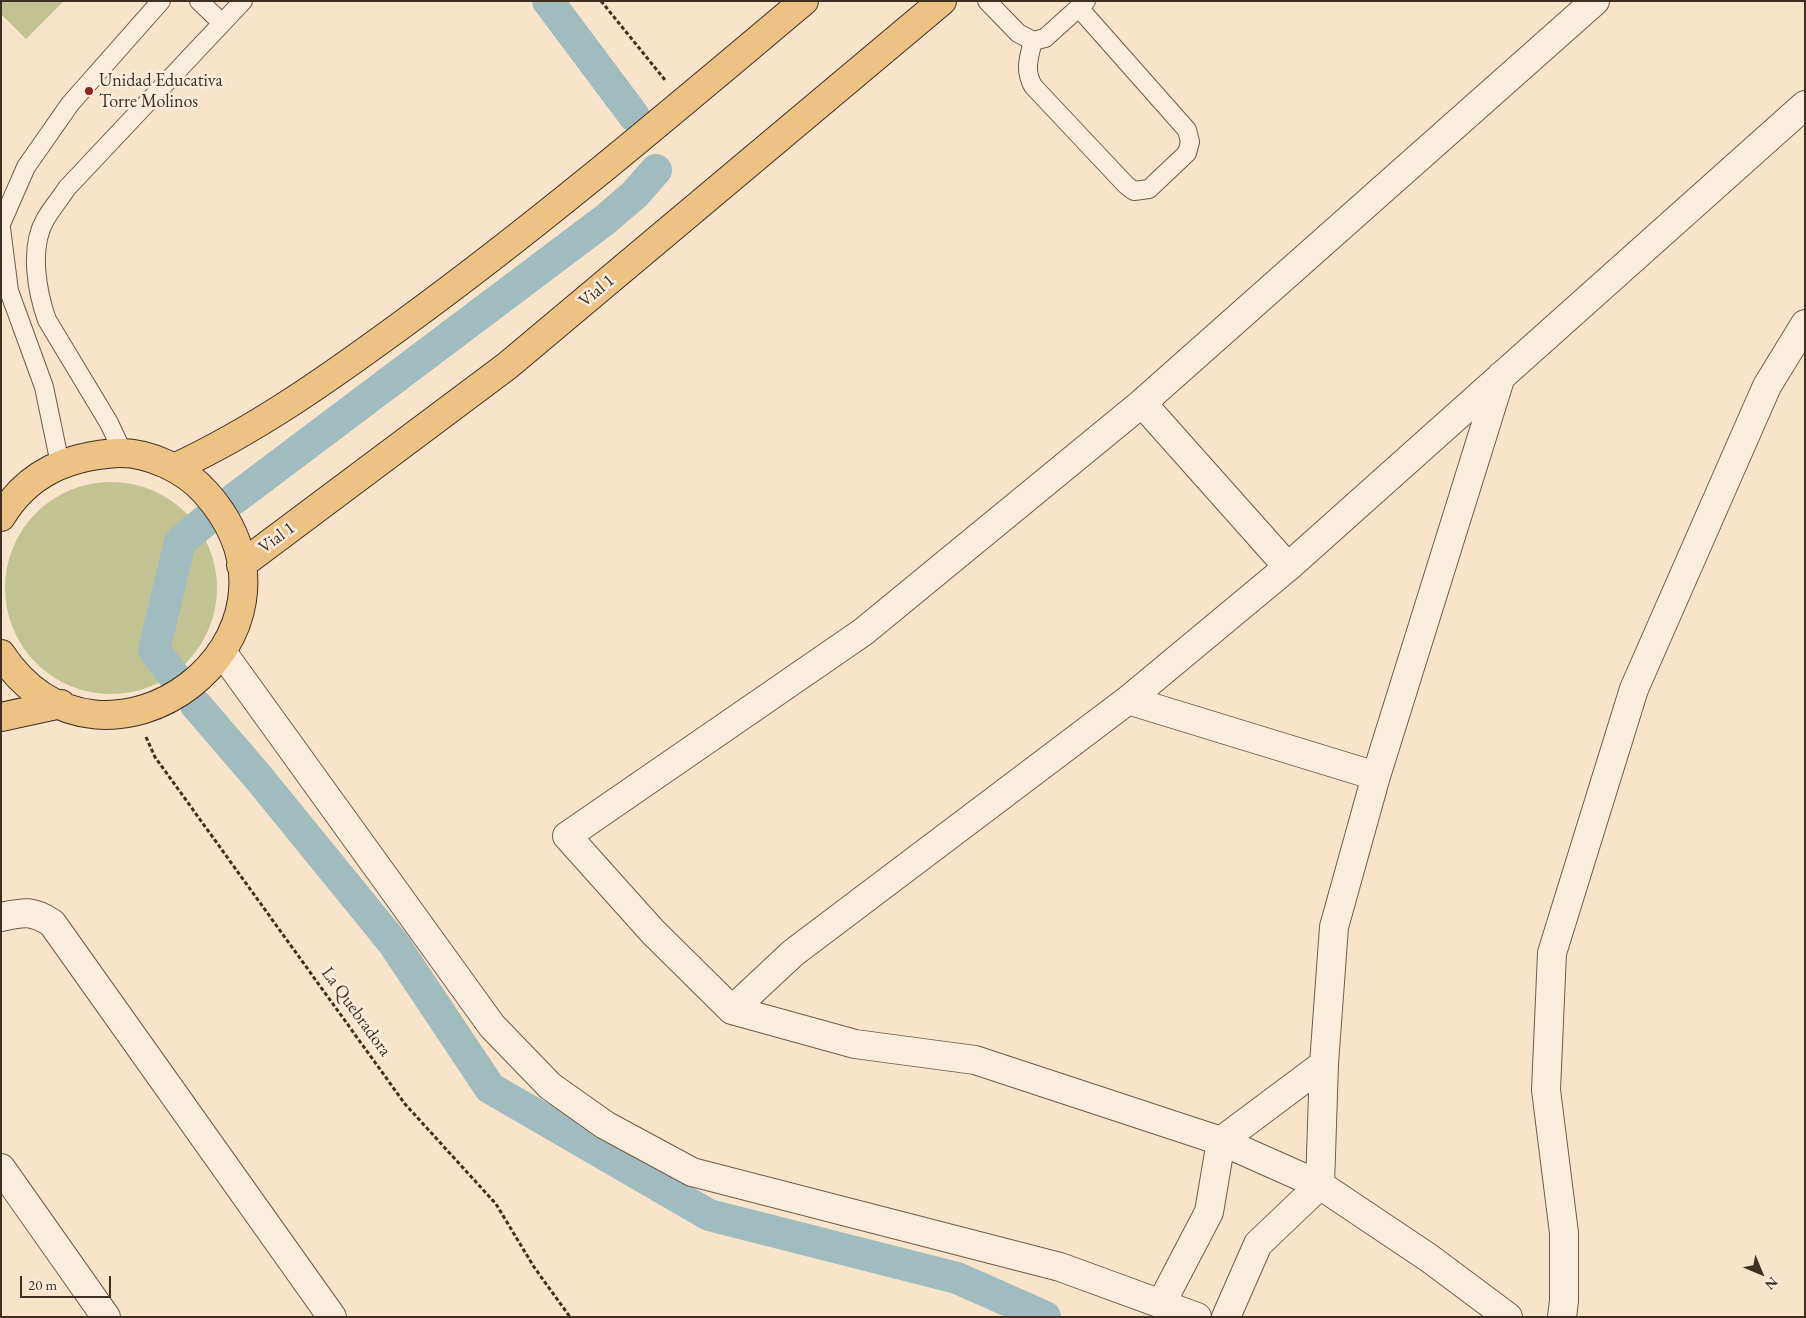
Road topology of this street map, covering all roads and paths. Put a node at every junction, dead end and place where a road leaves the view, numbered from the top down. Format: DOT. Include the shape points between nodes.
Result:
graph roads {
  1 [pos="161,1"];
  2 [pos="199,1"];
  3 [pos="243,1"];
  4 [pos="601,1"];
  5 [pos="804,1"];
  6 [pos="942,1"];
  7 [pos="987,1"];
  8 [pos="1595,1"];
  9 [pos="1082,4"];
  10 [pos="222,24"];
  11 [pos="1033,41"];
  12 [pos="683,102"];
  13 [pos="1805,105"];
  14 [pos="1,226"];
  15 [pos="44,312"];
  16 [pos="21,321"];
  17 [pos="1805,324"];
  18 [pos="1501,376"];
  19 [pos="1142,403"];
  20 [pos="123,453"];
  21 [pos="60,464"];
  22 [pos="174,468"];
  23 [pos="1,517"];
  24 [pos="241,565"];
  25 [pos="1288,567"];
  26 [pos="222,652"];
  27 [pos="1,654"];
  28 [pos="1128,700"];
  29 [pos="61,704"];
  30 [pos="135,712"];
  31 [pos="1,717"];
  32 [pos="1376,776"];
  33 [pos="1,917"];
  34 [pos="732,1010"];
  35 [pos="1324,1064"];
  36 [pos="1221,1141"];
  37 [pos="1,1168"];
  38 [pos="1320,1184"];
  39 [pos="1161,1304"];
  40 [pos="106,1317"];
  41 [pos="332,1317"];
  42 [pos="570,1317"];
  43 [pos="1197,1317"];
  44 [pos="1226,1317"];
  45 [pos="1508,1317"];
  46 [pos="1562,1317"];
  1 -- 14 [label="lane" via="70,104 26,167"];
  2 -- 10 [label="lane"];
  3 -- 10 [label="lane"];
  4 -- 12 [label="path"];
  5 -- 12 [label="main road"];
  6 -- 24 [label="main road, Vial 1" via="507,366"];
  7 -- 11 [label="lane" via="1018,33"];
  8 -- 19 [label="street"];
  9 -- 11 [label="lane" via="1045,38"];
  9 -- 11 [label="lane" via="1187,130 1190,142 1187,152 1149,189 1134,191 1126,185 1034,86 1027,65"];
  10 -- 15 [label="lane" via="67,188 44,222 35,259"];
  12 -- 22 [label="main road" via="560,204 340,370 262,423"];
  13 -- 18 [label="street"];
  14 -- 16 [label="lane" via="9,291"];
  15 -- 16 [label="lane"];
  15 -- 20 [label="lane"];
  16 -- 21 [label="lane" via="44,387"];
  17 -- 46 [label="street" via="1767,386 1634,689 1552,953 1546,1090 1564,1233"];
  18 -- 25 [label="street"];
  18 -- 32 [label="street"];
  19 -- 25 [label="street"];
  19 -- 34 [label="street" via="863,632 568,836 653,932"];
  20 -- 21 [label="main road" via="91,455"];
  20 -- 22 [label="main road"];
  21 -- 23 [label="main road" via="32,481"];
  22 -- 24 [label="main road" via="202,488 224,516"];
  24 -- 26 [label="main road" via="241,601 237,619"];
  25 -- 28 [label="street"];
  26 -- 30 [label="main road" via="194,684 169,700"];
  26 -- 39 [label="street" via="492,1026 550,1086 589,1114 692,1172 1060,1266"];
  27 -- 29 [label="main road" via="28,684"];
  28 -- 32 [label="street"];
  28 -- 34 [label="street" via="792,953"];
  29 -- 30 [label="main road" via="97,713"];
  29 -- 31 [label="main road"];
  30 -- 42 [label="path, La Quebradora" via="161,765 405,1104 496,1204 534,1267"];
  32 -- 35 [label="street" via="1334,927"];
  33 -- 41 [label="street" via="22,912 37,914 52,923"];
  34 -- 36 [label="street" via="855,1044 975,1060"];
  35 -- 36 [label="street"];
  35 -- 38 [label="street"];
  36 -- 38 [label="street"];
  36 -- 39 [label="street" via="1209,1212"];
  37 -- 40 [label="street"];
  38 -- 44 [label="street" via="1258,1244"];
  38 -- 45 [label="street" via="1429,1258"];
  39 -- 43 [label="street"];
}
